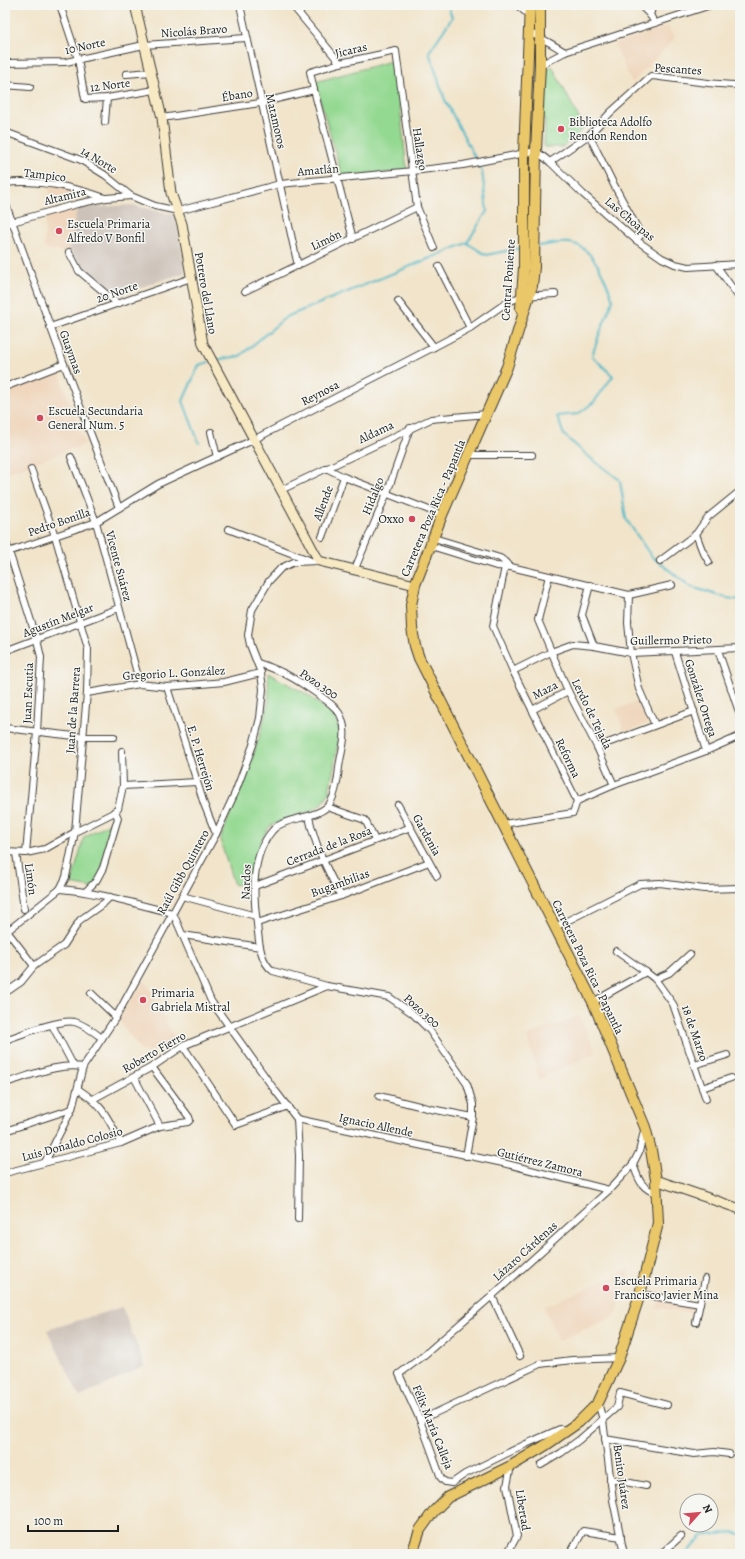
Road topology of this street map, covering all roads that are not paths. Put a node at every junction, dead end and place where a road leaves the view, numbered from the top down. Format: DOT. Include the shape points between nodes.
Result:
graph roads {
  1 [pos="60,5"];
  2 [pos="136,5"];
  3 [pos="240,5"];
  4 [pos="292,5"];
  5 [pos="518,5"];
  6 [pos="530,5"];
  7 [pos="540,5"];
  8 [pos="640,5"];
  9 [pos="653,5"];
  10 [pos="711,5"];
  11 [pos="530,16"];
  12 [pos="650,16"];
  13 [pos="655,23"];
  14 [pos="529,33"];
  15 [pos="540,36"];
  16 [pos="246,38"];
  17 [pos="144,45"];
  18 [pos="396,51"];
  19 [pos="565,52"];
  20 [pos="78,59"];
  21 [pos="5,63"];
  22 [pos="340,63"];
  23 [pos="540,65"];
  24 [pos="151,72"];
  25 [pos="126,74"];
  26 [pos="5,85"];
  27 [pos="740,85"];
  28 [pos="30,87"];
  29 [pos="155,90"];
  30 [pos="314,90"];
  31 [pos="107,98"];
  32 [pos="260,103"];
  33 [pos="162,118"];
  34 [pos="105,122"];
  35 [pos="5,132"];
  36 [pos="589,135"];
  37 [pos="536,151"];
  38 [pos="524,154"];
  39 [pos="550,162"];
  40 [pos="413,172"];
  41 [pos="337,179"];
  42 [pos="5,183"];
  43 [pos="280,184"];
  44 [pos="132,196"];
  45 [pos="106,198"];
  46 [pos="5,202"];
  47 [pos="417,208"];
  48 [pos="178,211"];
  49 [pos="12,221"];
  50 [pos="5,224"];
  51 [pos="353,239"];
  52 [pos="636,240"];
  53 [pos="434,248"];
  54 [pos="69,252"];
  55 [pos="740,264"];
  56 [pos="716,265"];
  57 [pos="298,266"];
  58 [pos="439,267"];
  59 [pos="529,267"];
  60 [pos="191,278"];
  61 [pos="244,292"];
  62 [pos="555,294"];
  63 [pos="526,296"];
  64 [pos="740,299"];
  65 [pos="398,301"];
  66 [pos="118,304"];
  67 [pos="50,327"];
  68 [pos="470,328"];
  69 [pos="518,328"];
  70 [pos="434,347"];
  71 [pos="64,364"];
  72 [pos="5,387"];
  73 [pos="486,414"];
  74 [pos="410,428"];
  75 [pos="211,432"];
  76 [pos="253,440"];
  77 [pos="469,455"];
  78 [pos="532,455"];
  79 [pos="71,457"];
  80 [pos="217,457"];
  81 [pos="326,468"];
  82 [pos="31,469"];
  83 [pos="344,477"];
  84 [pos="281,490"];
  85 [pos="740,491"];
  86 [pos="387,493"];
  87 [pos="119,508"];
  88 [pos="442,515"];
  89 [pos="96,522"];
  90 [pos="228,529"];
  91 [pos="696,534"];
  92 [pos="55,536"];
  93 [pos="322,537"];
  94 [pos="5,539"];
  95 [pos="432,542"];
  96 [pos="473,550"];
  97 [pos="7,552"];
  98 [pos="470,558"];
  99 [pos="315,561"];
  100 [pos="660,561"];
  101 [pos="709,562"];
  102 [pos="507,565"];
  103 [pos="354,571"];
  104 [pos="549,576"];
  105 [pos="415,585"];
  106 [pos="590,585"];
  107 [pos="672,585"];
  108 [pos="629,595"];
  109 [pos="119,608"];
  110 [pos="80,623"];
  111 [pos="37,640"];
  112 [pos="594,646"];
  113 [pos="740,648"];
  114 [pos="718,650"];
  115 [pos="5,651"];
  116 [pos="551,652"];
  117 [pos="675,652"];
  118 [pos="631,653"];
  119 [pos="258,663"];
  120 [pos="513,671"];
  121 [pos="261,673"];
  122 [pos="140,684"];
  123 [pos="167,687"];
  124 [pos="568,691"];
  125 [pos="87,693"];
  126 [pos="532,710"];
  127 [pos="694,711"];
  128 [pos="740,714"];
  129 [pos="655,725"];
  130 [pos="5,728"];
  131 [pos="37,732"];
  132 [pos="83,737"];
  133 [pos="114,737"];
  134 [pos="738,738"];
  135 [pos="597,747"];
  136 [pos="122,751"];
  137 [pos="706,751"];
  138 [pos="197,782"];
  139 [pos="614,785"];
  140 [pos="123,786"];
  141 [pos="577,801"];
  142 [pos="398,805"];
  143 [pos="327,807"];
  144 [pos="115,811"];
  145 [pos="309,817"];
  146 [pos="503,824"];
  147 [pos="411,828"];
  148 [pos="75,832"];
  149 [pos="216,834"];
  150 [pos="375,840"];
  151 [pos="5,852"];
  152 [pos="16,853"];
  153 [pos="26,853"];
  154 [pos="322,860"];
  155 [pos="429,862"];
  156 [pos="437,876"];
  157 [pos="255,886"];
  158 [pos="740,888"];
  159 [pos="60,889"];
  160 [pos="85,892"];
  161 [pos="182,896"];
  162 [pos="341,896"];
  163 [pos="110,897"];
  164 [pos="24,909"];
  165 [pos="173,913"];
  166 [pos="256,916"];
  167 [pos="257,923"];
  168 [pos="555,928"];
  169 [pos="6,932"];
  170 [pos="183,935"];
  171 [pos="260,947"];
  172 [pos="616,951"];
  173 [pos="690,954"];
  174 [pos="34,966"];
  175 [pos="646,972"];
  176 [pos="655,979"];
  177 [pos="327,986"];
  178 [pos="5,993"];
  179 [pos="91,993"];
  180 [pos="593,1002"];
  181 [pos="116,1017"];
  182 [pos="52,1025"];
  183 [pos="228,1027"];
  184 [pos="102,1038"];
  185 [pos="5,1040"];
  186 [pos="183,1046"];
  187 [pos="726,1055"];
  188 [pos="73,1065"];
  189 [pos="694,1065"];
  190 [pos="83,1067"];
  191 [pos="152,1067"];
  192 [pos="134,1077"];
  193 [pos="731,1078"];
  194 [pos="5,1083"];
  195 [pos="702,1088"];
  196 [pos="78,1089"];
  197 [pos="379,1096"];
  198 [pos="93,1099"];
  199 [pos="706,1099"];
  200 [pos="288,1106"];
  201 [pos="72,1109"];
  202 [pos="473,1117"];
  203 [pos="297,1119"];
  204 [pos="160,1126"];
  205 [pos="645,1128"];
  206 [pos="5,1131"];
  207 [pos="121,1143"];
  208 [pos="466,1156"];
  209 [pos="45,1162"];
  210 [pos="633,1164"];
  211 [pos="5,1173"];
  212 [pos="656,1180"];
  213 [pos="609,1190"];
  214 [pos="657,1194"];
  215 [pos="740,1209"];
  216 [pos="298,1219"];
  217 [pos="705,1279"];
  218 [pos="640,1294"];
  219 [pos="492,1296"];
  220 [pos="700,1304"];
  221 [pos="696,1322"];
  222 [pos="520,1356"];
  223 [pos="619,1358"];
  224 [pos="399,1374"];
  225 [pos="598,1403"];
  226 [pos="667,1405"];
  227 [pos="420,1420"];
  228 [pos="603,1420"];
  229 [pos="567,1430"];
  230 [pos="605,1439"];
  231 [pos="526,1444"];
  232 [pos="729,1454"];
  233 [pos="526,1457"];
  234 [pos="541,1465"];
  235 [pos="511,1466"];
  236 [pos="610,1479"];
  237 [pos="646,1486"];
  238 [pos="681,1536"];
  239 [pos="621,1537"];
  240 [pos="412,1554"];
  241 [pos="506,1554"];
  242 [pos="570,1554"];
  243 [pos="624,1554"];
  244 [pos="661,1554"];
  1 -- 20 [label="street"];
  2 -- 17 [label="street, Potrero del Llano"];
  3 -- 16 [label="street, Matamoros"];
  4 -- 22 [label="street"];
  5 -- 11 [label="street"];
  6 -- 11 [label="main road, Central Poniente"];
  7 -- 15 [label="main road, Central Poniente"];
  8 -- 12 [label="street"];
  9 -- 12 [label="street"];
  10 -- 13 [label="street"];
  11 -- 14 [label="main road, Central Poniente"];
  12 -- 13 [label="street"];
  13 -- 19 [label="street"];
  14 -- 15 [label="street"];
  14 -- 38 [label="main road, Central Poniente"];
  15 -- 19 [label="street"];
  15 -- 23 [label="main road, Central Poniente"];
  16 -- 17 [label="street, Nicolás Bravo"];
  16 -- 32 [label="street, Matamoros"];
  17 -- 20 [label="street, 10 Norte"];
  17 -- 24 [label="street, Potrero del Llano"];
  18 -- 22 [label="street, Jicaras"];
  18 -- 40 [label="street, Hallazgo"];
  19 -- 23 [label="street"];
  20 -- 21 [label="street, 10 Norte" via="66,62"];
  20 -- 31 [label="street, 12 Norte" via="85,99"];
  22 -- 30 [label="street, Jicaras" via="310,72"];
  23 -- 37 [label="main road, Central Poniente"];
  24 -- 25 [label="street"];
  24 -- 29 [label="street, Potrero del Llano"];
  26 -- 28 [label="street"];
  27 -- 36 [label="street, Pescantes" via="720,85 651,76"];
  29 -- 31 [label="street, 12 Norte"];
  29 -- 33 [label="street, Potrero del Llano"];
  30 -- 32 [label="street, Ébano"];
  30 -- 41 [label="street"];
  31 -- 34 [label="street"];
  32 -- 33 [label="street, Ébano"];
  32 -- 43 [label="street, Matamoros"];
  33 -- 48 [label="street, Potrero del Llano" via="171,193"];
  35 -- 44 [label="street, 14 Norte" via="82,160"];
  36 -- 39 [label="street, Pescantes"];
  36 -- 52 [label="street" via="641,235"];
  37 -- 38 [label="street"];
  37 -- 39 [label="street, Las Choapas"];
  37 -- 59 [label="main road, Central Poniente" via="535,228"];
  38 -- 40 [label="street, Amatlán"];
  38 -- 59 [label="main road, Central Poniente" via="524,227"];
  39 -- 52 [label="street, Las Choapas"];
  40 -- 41 [label="street, Amatlán"];
  40 -- 47 [label="street, Hallazgo"];
  41 -- 43 [label="street, Amatlán"];
  41 -- 51 [label="street"];
  42 -- 45 [label="street, Tampico" via="48,184"];
  43 -- 48 [label="street, Amatlán"];
  43 -- 57 [label="street, Matamoros"];
  44 -- 45 [label="street, Altamira"];
  44 -- 48 [label="street, 14 Norte" via="155,206"];
  45 -- 49 [label="street, Altamira"];
  46 -- 49 [label="street, Guaymas"];
  47 -- 51 [label="street, Limón"];
  47 -- 53 [label="street, Hallazgo"];
  48 -- 60 [label="street, Potrero del Llano"];
  49 -- 50 [label="street, Altamira"];
  49 -- 67 [label="street, Guaymas"];
  51 -- 57 [label="street, Limón"];
  52 -- 56 [label="street, Las Choapas" via="674,264"];
  54 -- 66 [label="street" via="79,271"];
  55 -- 56 [label="street, Las Choapas"];
  56 -- 64 [label="street"];
  57 -- 61 [label="street, Limón"];
  58 -- 68 [label="street"];
  59 -- 63 [label="main road, Central Poniente"];
  60 -- 66 [label="street, 20 Norte"];
  60 -- 76 [label="street, Potrero del Llano" via="203,344"];
  62 -- 63 [label="street"];
  63 -- 68 [label="street, Reynosa" via="506,303"];
  63 -- 69 [label="main road, Central Poniente"];
  65 -- 70 [label="street"];
  66 -- 67 [label="street, 20 Norte"];
  67 -- 71 [label="street, Guaymas"];
  68 -- 70 [label="street, Reynosa"];
  69 -- 73 [label="main road, Carretera Poza Rica - Papantla" via="507,367"];
  70 -- 76 [label="street, Reynosa"];
  71 -- 72 [label="street"];
  71 -- 87 [label="street, Guaymas"];
  73 -- 74 [label="street, Aldama" via="431,419"];
  73 -- 77 [label="main road, Carretera Poza Rica - Papantla"];
  74 -- 81 [label="street, Aldama"];
  74 -- 86 [label="street, Hidalgo"];
  75 -- 80 [label="street"];
  76 -- 80 [label="street, Reynosa"];
  76 -- 84 [label="street, Potrero del Llano"];
  77 -- 78 [label="street"];
  77 -- 88 [label="main road, Carretera Poza Rica - Papantla"];
  79 -- 89 [label="street, Vicente Suárez"];
  80 -- 87 [label="street, Reynosa" via="158,484"];
  81 -- 83 [label="street"];
  81 -- 84 [label="street, Aldama"];
  82 -- 92 [label="street, Juan de la Barrera"];
  83 -- 86 [label="street"];
  83 -- 93 [label="street, Allende"];
  84 -- 99 [label="street, Potrero del Llano"];
  85 -- 91 [label="street" via="708,517"];
  86 -- 88 [label="street"];
  86 -- 103 [label="street, Hidalgo"];
  87 -- 89 [label="street, Pedro Bonilla"];
  88 -- 95 [label="main road, Carretera Poza Rica - Papantla"];
  89 -- 92 [label="street, Pedro Bonilla"];
  89 -- 109 [label="street, Vicente Suárez"];
  90 -- 99 [label="street"];
  91 -- 100 [label="street"];
  91 -- 101 [label="street"];
  92 -- 97 [label="street, Pedro Bonilla"];
  92 -- 110 [label="street, Juan de la Barrera"];
  94 -- 97 [label="street, Juan Escutia"];
  95 -- 96 [label="street"];
  95 -- 98 [label="street"];
  95 -- 105 [label="main road, Carretera Poza Rica - Papantla"];
  96 -- 98 [label="street"];
  96 -- 102 [label="street" via="500,558"];
  97 -- 111 [label="street, Juan Escutia"];
  98 -- 102 [label="street" via="496,566"];
  99 -- 103 [label="street"];
  99 -- 119 [label="street" via="294,562 281,568 269,581 252,610 248,635"];
  102 -- 104 [label="street"];
  102 -- 120 [label="street, Reforma" via="493,626"];
  103 -- 105 [label="street"];
  104 -- 106 [label="street"];
  104 -- 116 [label="street, Lerdo de Tejada" via="538,620"];
  105 -- 146 [label="main road, Carretera Poza Rica - Papantla" via="411,605 412,628 419,658"];
  106 -- 108 [label="street"];
  106 -- 112 [label="street" via="582,615"];
  107 -- 108 [label="street"];
  108 -- 118 [label="street"];
  109 -- 110 [label="street, Agustín Melgar"];
  109 -- 122 [label="street, Vicente Suárez"];
  110 -- 111 [label="street, Agustín Melgar"];
  110 -- 125 [label="street, Juan de la Barrera" via="88,649"];
  111 -- 115 [label="street, Agustín Melgar"];
  111 -- 131 [label="street, Juan Escutia" via="41,657"];
  112 -- 116 [label="street, Guillermo Prieto" via="573,644"];
  112 -- 118 [label="street, Guillermo Prieto"];
  113 -- 114 [label="street, Guillermo Prieto"];
  114 -- 117 [label="street, Guillermo Prieto"];
  114 -- 128 [label="street"];
  116 -- 120 [label="street, Guillermo Prieto"];
  116 -- 124 [label="street, Lerdo de Tejada"];
  117 -- 118 [label="street, Guillermo Prieto"];
  117 -- 127 [label="street, González Ortega"];
  118 -- 129 [label="street" via="639,689"];
  119 -- 121 [label="street"];
  119 -- 143 [label="street, Pozo 300" via="282,672 328,701 342,719 344,731 338,780"];
  120 -- 126 [label="street, Reforma"];
  121 -- 123 [label="street, Gregorio L. González" via="224,682"];
  121 -- 149 [label="street, Raúl Gibb Quintero" via="263,689 260,718 253,745"];
  122 -- 123 [label="street, Gregorio L. González"];
  122 -- 125 [label="street, Gregorio L. González"];
  123 -- 138 [label="street, E. P. Herrejón"];
  124 -- 126 [label="street, Maza"];
  124 -- 135 [label="street, Lerdo de Tejada"];
  125 -- 132 [label="street, Juan de la Barrera"];
  126 -- 141 [label="street, Reforma"];
  127 -- 129 [label="street"];
  127 -- 137 [label="street, González Ortega"];
  129 -- 135 [label="street"];
  130 -- 131 [label="street"];
  131 -- 132 [label="street"];
  131 -- 153 [label="street, Juan Escutia"];
  132 -- 133 [label="street"];
  132 -- 148 [label="street, Juan de la Barrera"];
  134 -- 137 [label="street"];
  135 -- 139 [label="street, Lerdo de Tejada"];
  136 -- 140 [label="street"];
  137 -- 139 [label="street"];
  138 -- 140 [label="street"];
  138 -- 149 [label="street, E. P. Herrejón"];
  139 -- 141 [label="street"];
  140 -- 144 [label="street" via="118,809"];
  141 -- 146 [label="street" via="573,813"];
  142 -- 147 [label="street, Gardenia"];
  143 -- 145 [label="street"];
  143 -- 150 [label="street" via="365,820"];
  144 -- 148 [label="street"];
  144 -- 160 [label="street" via="118,818 103,868 96,881"];
  145 -- 154 [label="street"];
  145 -- 157 [label="street, Nardos" via="286,822 273,829 263,844 256,864"];
  146 -- 168 [label="main road, Carretera Poza Rica - Papantla"];
  147 -- 150 [label="street, Cerrada de la Rosa"];
  147 -- 155 [label="street, Gardenia"];
  148 -- 153 [label="street" via="45,849"];
  148 -- 159 [label="street, Juan de la Barrera" via="66,877"];
  149 -- 161 [label="street, Raúl Gibb Quintero"];
  150 -- 154 [label="street, Cerrada de la Rosa"];
  151 -- 152 [label="street"];
  152 -- 153 [label="street"];
  152 -- 164 [label="street, Limón"];
  154 -- 157 [label="street, Cerrada de la Rosa"];
  154 -- 162 [label="street"];
  155 -- 156 [label="street, Gardenia"];
  155 -- 162 [label="street, Bugambilias"];
  157 -- 166 [label="street, Nardos"];
  158 -- 168 [label="street" via="704,889 660,883 640,884"];
  159 -- 160 [label="street"];
  159 -- 169 [label="street"];
  160 -- 163 [label="street"];
  161 -- 165 [label="street, Raúl Gibb Quintero"];
  161 -- 166 [label="street"];
  162 -- 167 [label="street, Bugambilias"];
  163 -- 165 [label="street"];
  163 -- 174 [label="street" via="80,920 64,945"];
  165 -- 170 [label="street"];
  165 -- 181 [label="street, Raúl Gibb Quintero"];
  166 -- 167 [label="street, Nardos"];
  167 -- 171 [label="street, Pozo 300"];
  168 -- 180 [label="main road, Carretera Poza Rica - Papantla"];
  169 -- 174 [label="street"];
  170 -- 171 [label="street"];
  170 -- 183 [label="street" via="211,1001"];
  171 -- 177 [label="street, Pozo 300" via="269,968 273,971"];
  172 -- 175 [label="street, 18 de Marzo"];
  173 -- 176 [label="street" via="669,973"];
  174 -- 178 [label="street" via="21,982"];
  175 -- 176 [label="street, 18 de Marzo"];
  175 -- 180 [label="street"];
  176 -- 189 [label="street, 18 de Marzo" via="673,1004"];
  177 -- 183 [label="street, Roberto Fierro"];
  177 -- 202 [label="street, Pozo 300" via="389,997 412,1013 430,1031 467,1084 473,1104"];
  179 -- 181 [label="street"];
  180 -- 205 [label="main road, Carretera Poza Rica - Papantla"];
  181 -- 184 [label="street, Raúl Gibb Quintero"];
  182 -- 184 [label="street" via="62,1021 74,1022"];
  182 -- 185 [label="street"];
  182 -- 188 [label="street"];
  183 -- 186 [label="street, Roberto Fierro"];
  183 -- 200 [label="street"];
  184 -- 190 [label="street, Raúl Gibb Quintero"];
  186 -- 191 [label="street, Roberto Fierro"];
  186 -- 200 [label="street" via="236,1124"];
  187 -- 189 [label="street"];
  188 -- 190 [label="street"];
  188 -- 194 [label="street" via="49,1069"];
  189 -- 195 [label="street, 18 de Marzo"];
  190 -- 196 [label="street"];
  191 -- 192 [label="street, Roberto Fierro"];
  191 -- 204 [label="street, Luis Donaldo Colosio" via="190,1120"];
  192 -- 198 [label="street, Roberto Fierro"];
  192 -- 204 [label="street"];
  193 -- 195 [label="street"];
  195 -- 199 [label="street, 18 de Marzo"];
  196 -- 198 [label="street"];
  196 -- 201 [label="street"];
  197 -- 202 [label="street"];
  198 -- 207 [label="street" via="104,1112"];
  200 -- 203 [label="street"];
  201 -- 206 [label="street"];
  201 -- 209 [label="street"];
  202 -- 208 [label="street, Pozo 300"];
  203 -- 208 [label="street, Ignacio Allende"];
  203 -- 216 [label="street"];
  204 -- 207 [label="street, Luis Donaldo Colosio"];
  205 -- 210 [label="street, Lázaro Cárdenas"];
  205 -- 212 [label="main road, Carretera Poza Rica - Papantla"];
  207 -- 209 [label="street, Luis Donaldo Colosio"];
  208 -- 213 [label="street, Gutiérrez Zamora"];
  209 -- 211 [label="street, Luis Donaldo Colosio"];
  210 -- 213 [label="street, Lázaro Cárdenas"];
  210 -- 214 [label="street" via="641,1184"];
  212 -- 214 [label="main road, Carretera Poza Rica - Papantla"];
  212 -- 215 [label="street"];
  213 -- 219 [label="street, Lázaro Cárdenas"];
  214 -- 218 [label="main road, Carretera Poza Rica - Papantla" via="658,1223"];
  217 -- 220 [label="street"];
  218 -- 220 [label="street"];
  218 -- 223 [label="main road, Carretera Poza Rica - Papantla"];
  219 -- 222 [label="street"];
  219 -- 224 [label="street, Lázaro Cárdenas"];
  220 -- 221 [label="street"];
  223 -- 225 [label="main road, Carretera Poza Rica - Papantla"];
  223 -- 227 [label="street" via="540,1364"];
  224 -- 227 [label="street, Félix María Calleja"];
  225 -- 228 [label="street, Benito Juárez"];
  225 -- 229 [label="main road, Carretera Poza Rica - Papantla" via="580,1422"];
  226 -- 228 [label="street" via="620,1393 617,1407"];
  227 -- 231 [label="street, Félix María Calleja" via="441,1478 445,1482 452,1483"];
  228 -- 230 [label="street, Benito Juárez"];
  228 -- 234 [label="street" via="561,1453"];
  229 -- 231 [label="street" via="560,1429"];
  229 -- 233 [label="main road, Carretera Poza Rica - Papantla"];
  230 -- 232 [label="street" via="694,1454"];
  230 -- 236 [label="street, Benito Juárez"];
  231 -- 233 [label="street"];
  233 -- 235 [label="main road, Carretera Poza Rica - Papantla"];
  235 -- 240 [label="main road, Carretera Poza Rica - Papantla" via="448,1497 420,1530"];
  235 -- 241 [label="street, Libertad" via="509,1500 517,1536"];
  236 -- 237 [label="street"];
  236 -- 239 [label="street, Benito Juárez"];
  238 -- 244 [label="street"];
  239 -- 242 [label="street" via="583,1531"];
  239 -- 243 [label="street, Benito Juárez"];
}
